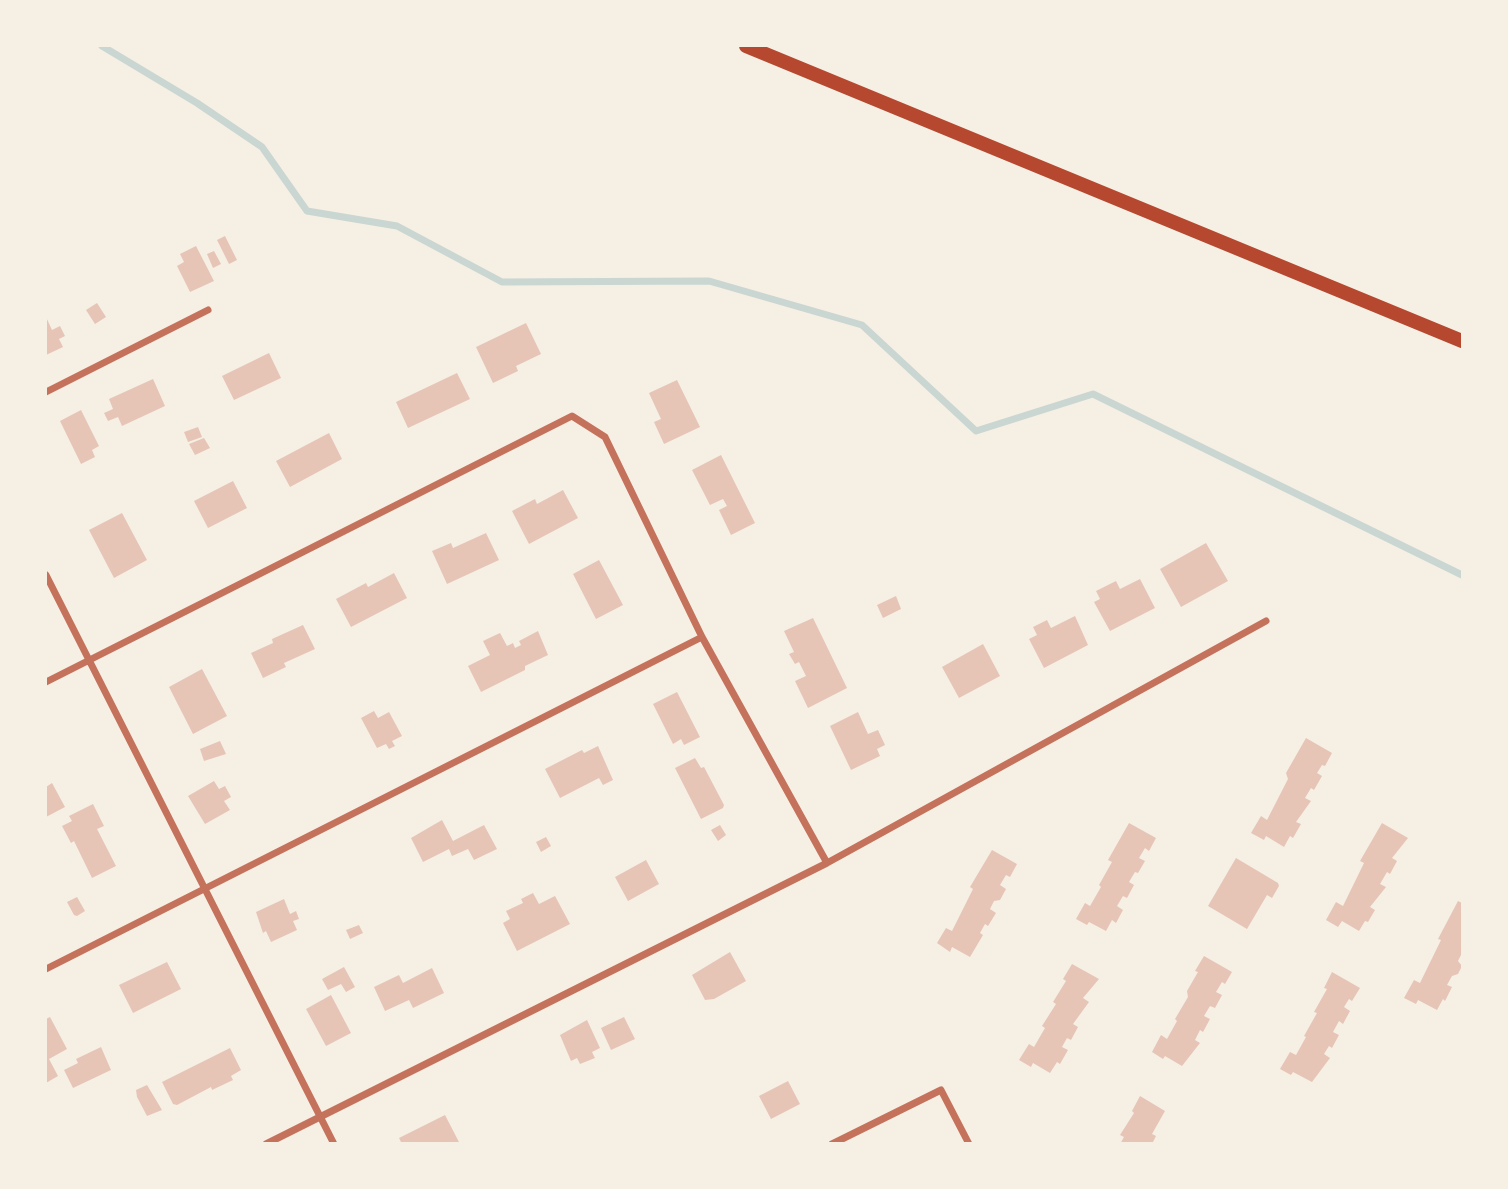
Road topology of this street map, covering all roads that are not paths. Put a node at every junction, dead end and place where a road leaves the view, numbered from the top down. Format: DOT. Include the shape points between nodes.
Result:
graph roads {
  1 [pos="746,46"];
  2 [pos="208,310"];
  3 [pos="1462,341"];
  4 [pos="46,392"];
  5 [pos="46,575"];
  6 [pos="1266,621"];
  7 [pos="702,637"];
  8 [pos="90,659"];
  9 [pos="46,682"];
  10 [pos="827,863"];
  11 [pos="203,889"];
  12 [pos="46,969"];
  13 [pos="320,1115"];
  14 [pos="266,1143"];
  15 [pos="334,1143"];
  16 [pos="832,1143"];
  17 [pos="969,1143"];
  1 -- 3 [label="main road"];
  2 -- 4 [label="street"];
  5 -- 8 [label="street"];
  6 -- 10 [label="street"];
  7 -- 8 [label="street" via="605,437 572,416"];
  7 -- 10 [label="street"];
  7 -- 11 [label="street"];
  8 -- 9 [label="street"];
  8 -- 11 [label="street"];
  10 -- 13 [label="street"];
  11 -- 12 [label="street"];
  11 -- 13 [label="street"];
  13 -- 14 [label="street"];
  13 -- 15 [label="street"];
  16 -- 17 [label="street" via="941,1090"];
}
